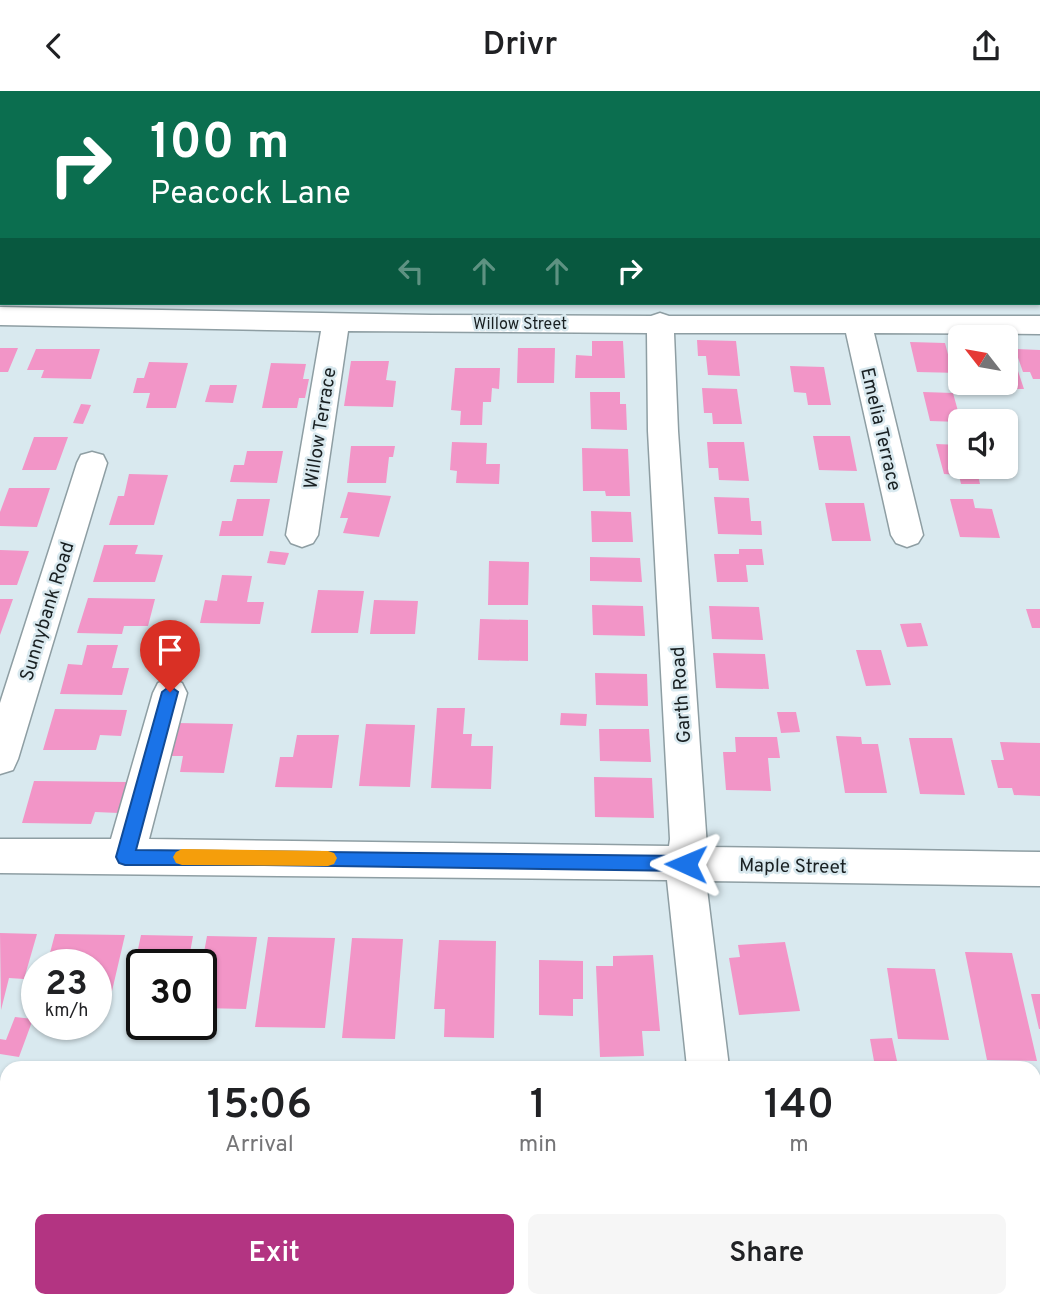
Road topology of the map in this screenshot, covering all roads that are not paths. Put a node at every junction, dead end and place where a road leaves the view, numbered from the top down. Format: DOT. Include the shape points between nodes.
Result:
graph roads {
  1 [pos="504,313"];
  2 [pos="0,316"];
  3 [pos="336,322"];
  4 [pos="660,322"];
  5 [pos="858,324"];
  6 [pos="1040,325"];
  7 [pos="92,463"];
  8 [pos="302,535"];
  9 [pos="906,535"];
  10 [pos="170,692"];
  11 [pos="0,758"];
  12 [pos="0,856"];
  13 [pos="125,857"];
  14 [pos="686,864"];
  15 [pos="1040,869"];
  16 [pos="707,1061"];
  1 -- 3 [label="street, Willow Street"];
  1 -- 4 [label="street, Willow Street"];
  2 -- 3 [label="street, Willow Street"];
  3 -- 8 [label="street, Willow Terrace"];
  4 -- 5 [label="street, Willow Street"];
  4 -- 14 [label="street, Garth Road" via="689,839"];
  5 -- 6 [label="street, Willow Street"];
  5 -- 9 [label="street, Emelia Terrace"];
  7 -- 11 [label="street, Sunnybank Road"];
  10 -- 13 [label="street"];
  12 -- 13 [label="street, Maple Street"];
  13 -- 14 [label="street, Maple Street"];
  14 -- 15 [label="street, Maple Street"];
  14 -- 16 [label="street, Garth Road"];
}
